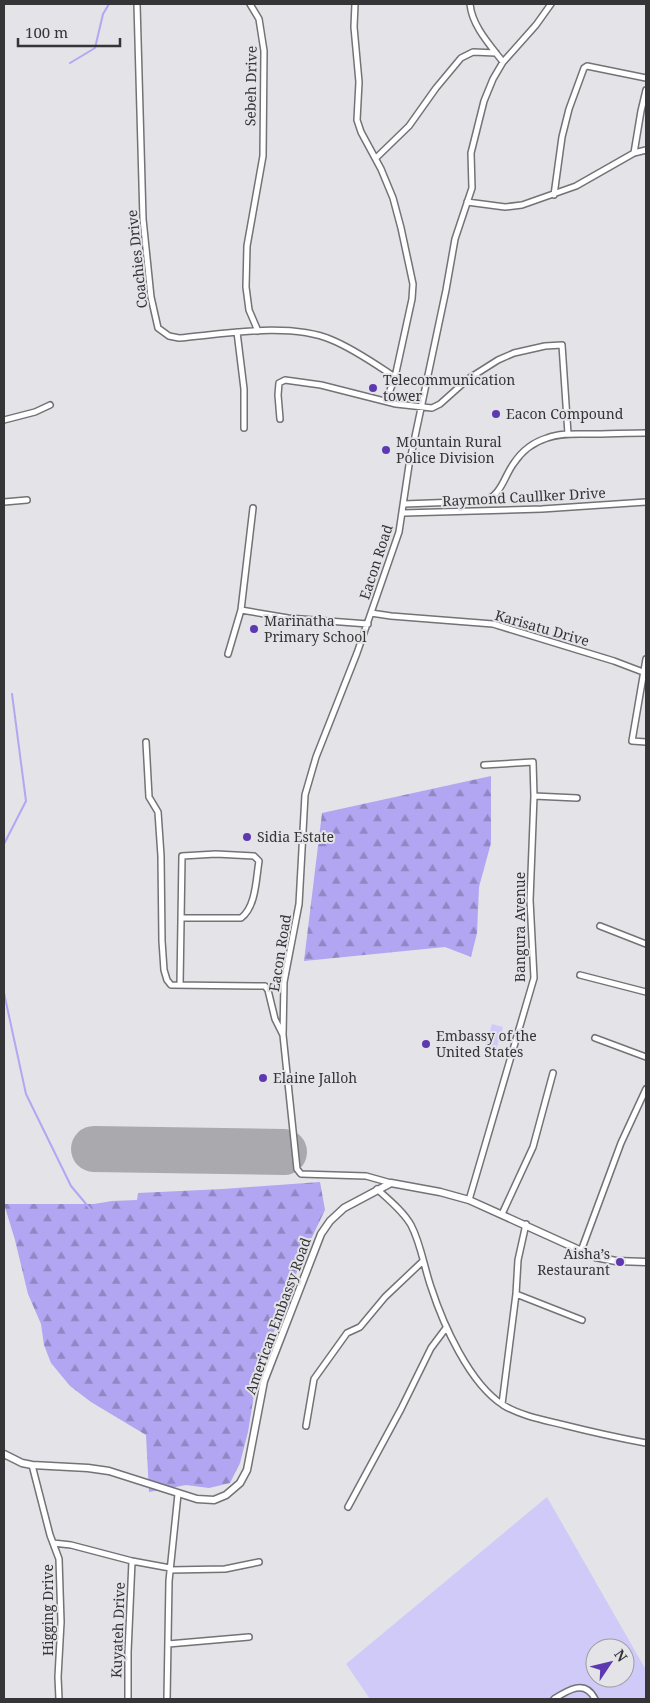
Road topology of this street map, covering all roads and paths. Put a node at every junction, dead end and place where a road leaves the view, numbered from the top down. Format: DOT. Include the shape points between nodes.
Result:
graph roads {
  1 [pos="137,4"];
  2 [pos="250,4"];
  3 [pos="355,4"];
  4 [pos="470,4"];
  5 [pos="551,4"];
  6 [pos="496,52"];
  7 [pos="503,62"];
  8 [pos="646,78"];
  9 [pos="646,90"];
  10 [pos="646,150"];
  11 [pos="634,154"];
  12 [pos="376,158"];
  13 [pos="554,195"];
  14 [pos="467,202"];
  15 [pos="258,331"];
  16 [pos="237,332"];
  17 [pos="395,377"];
  18 [pos="386,401"];
  19 [pos="50,405"];
  20 [pos="420,407"];
  21 [pos="280,419"];
  22 [pos="4,420"];
  23 [pos="244,428"];
  24 [pos="646,433"];
  25 [pos="568,434"];
  26 [pos="27,500"];
  27 [pos="4,502"];
  28 [pos="646,502"];
  29 [pos="404,504"];
  30 [pos="253,508"];
  31 [pos="403,513"];
  32 [pos="242,610"];
  33 [pos="371,613"];
  34 [pos="368,624"];
  35 [pos="228,654"];
  36 [pos="646,659"];
  37 [pos="643,672"];
  38 [pos="146,742"];
  39 [pos="646,742"];
  40 [pos="484,765"];
  41 [pos="534,796"];
  42 [pos="577,798"];
  43 [pos="181,918"];
  44 [pos="600,926"];
  45 [pos="646,944"];
  46 [pos="580,975"];
  47 [pos="180,985"];
  48 [pos="646,992"];
  49 [pos="283,1035"];
  50 [pos="595,1038"];
  51 [pos="646,1057"];
  52 [pos="553,1073"];
  53 [pos="646,1089"];
  54 [pos="391,1183"];
  55 [pos="377,1189"];
  56 [pos="469,1200"];
  57 [pos="502,1214"];
  58 [pos="526,1224"];
  59 [pos="581,1251"];
  60 [pos="423,1261"];
  61 [pos="646,1262"];
  62 [pos="516,1294"];
  63 [pos="582,1320"];
  64 [pos="446,1328"];
  65 [pos="502,1404"];
  66 [pos="306,1426"];
  67 [pos="646,1443"];
  68 [pos="4,1454"];
  69 [pos="32,1465"];
  70 [pos="178,1494"];
  71 [pos="348,1507"];
  72 [pos="53,1543"];
  73 [pos="132,1561"];
  74 [pos="259,1562"];
  75 [pos="170,1569"];
  76 [pos="249,1637"];
  77 [pos="168,1644"];
  78 [pos="59,1699"];
  79 [pos="128,1699"];
  80 [pos="167,1699"];
  81 [pos="554,1699"];
  82 [pos="595,1699"];
  1 -- 16 [label="street, Coachies Drive" via="143,219 155,319 158,328 179,338"];
  2 -- 15 [label="street, Sebeh Drive" via="259,19 264,51 261,171 247,246 246,287 249,310"];
  3 -- 12 [label="street" via="359,82 357,120"];
  4 -- 6 [label="street" via="473,18"];
  5 -- 7 [label="street, Eacon Road"];
  6 -- 7 [label="street"];
  6 -- 12 [label="street" via="473,52 461,58 409,126"];
  7 -- 14 [label="street, Eacon Road" via="488,91 477,125 471,153 473,183"];
  8 -- 13 [label="street" via="584,68 562,137"];
  9 -- 11 [label="street"];
  10 -- 11 [label="street"];
  11 -- 13 [label="street"];
  12 -- 17 [label="street" via="397,210 413,284"];
  13 -- 14 [label="street" via="505,207"];
  14 -- 20 [label="street, Eacon Road" via="455,239"];
  15 -- 16 [label="street, Coachies Drive"];
  15 -- 17 [label="street, Coachies Drive" via="302,332 331,339"];
  16 -- 23 [label="street" via="244,389"];
  17 -- 18 [label="street"];
  18 -- 20 [label="street"];
  18 -- 21 [label="street" via="321,384 285,380 279,383"];
  19 -- 22 [label="street"];
  20 -- 25 [label="street" via="436,407 468,379 514,353 562,345"];
  20 -- 29 [label="street, Eacon Road"];
  24 -- 25 [label="street"];
  25 -- 29 [label="street" via="548,437 522,453 490,499"];
  26 -- 27 [label="street"];
  28 -- 31 [label="street, Raymond Caullker Drive"];
  29 -- 31 [label="street, Eacon Road"];
  30 -- 32 [label="street"];
  31 -- 33 [label="street, Eacon Road"];
  32 -- 34 [label="street" via="288,618"];
  32 -- 35 [label="street"];
  33 -- 34 [label="street, Eacon Road"];
  33 -- 37 [label="street, Karisatu Drive" via="493,624"];
  34 -- 49 [label="street, Eacon Road" via="316,757 305,795 299,904 284,982"];
  36 -- 37 [label="street"];
  37 -- 39 [label="street" via="632,741"];
  38 -- 47 [label="street" via="149,797 158,812 162,856 164,970 171,984"];
  40 -- 41 [label="street, Bangura Avenue" via="532,761"];
  41 -- 42 [label="street"];
  41 -- 56 [label="street, Bangura Avenue" via="530,900 534,978"];
  43 -- 43 [label="street" via="182,856 216,854 257,858 251,903 241,918"];
  43 -- 47 [label="street"];
  44 -- 45 [label="street"];
  46 -- 48 [label="street"];
  47 -- 49 [label="street" via="265,986"];
  49 -- 54 [label="street, Eacon Road" via="300,1174 366,1176"];
  50 -- 51 [label="street"];
  52 -- 57 [label="street" via="533,1147"];
  53 -- 59 [label="street" via="621,1143"];
  54 -- 55 [label="street, American Embassy Road"];
  54 -- 56 [label="street"];
  55 -- 60 [label="street" via="411,1224"];
  55 -- 70 [label="street, American Embassy Road" via="344,1208 321,1234 264,1380 244,1477 233,1490 220,1498 197,1499"];
  56 -- 57 [label="street"];
  57 -- 58 [label="street"];
  58 -- 59 [label="street"];
  58 -- 62 [label="street" via="518,1260"];
  59 -- 61 [label="street" via="606,1260"];
  60 -- 64 [label="street"];
  60 -- 66 [label="street" via="384,1298 360,1327 347,1333 317,1375"];
  62 -- 63 [label="street"];
  62 -- 65 [label="street"];
  64 -- 65 [label="street" via="476,1378"];
  64 -- 71 [label="street" via="431,1348"];
  65 -- 67 [label="street" via="534,1418"];
  68 -- 69 [label="street, American Embassy Road"];
  69 -- 70 [label="street, American Embassy Road" via="109,1471"];
  69 -- 72 [label="street, Higging Drive"];
  70 -- 75 [label="street"];
  72 -- 73 [label="street"];
  72 -- 78 [label="street, Higging Drive" via="58,1554 60,1585"];
  73 -- 75 [label="street"];
  73 -- 79 [label="street, Kuyateh Drive"];
  74 -- 75 [label="street" via="225,1569"];
  75 -- 77 [label="street"];
  76 -- 77 [label="street"];
  77 -- 80 [label="street"];
  81 -- 82 [label="street" via="569,1690 582,1688 590,1690"];
}
